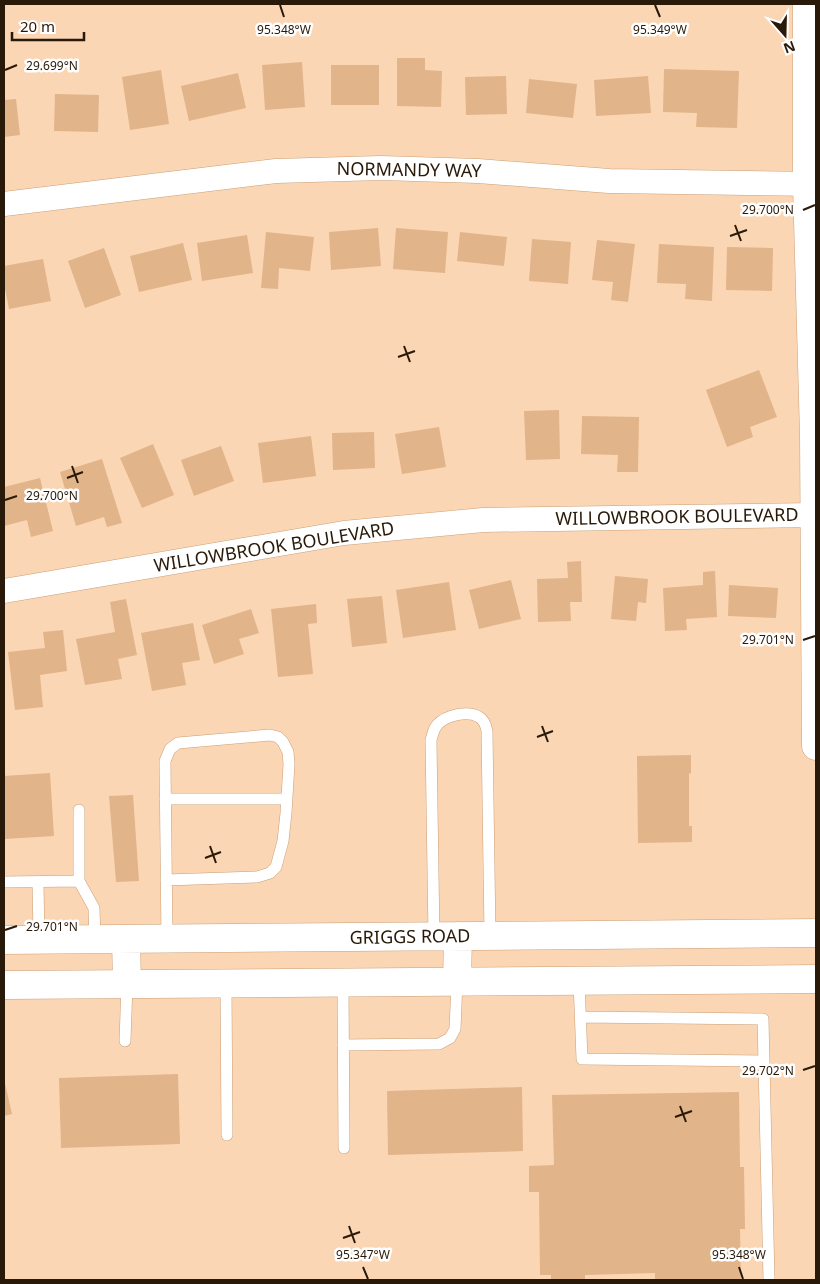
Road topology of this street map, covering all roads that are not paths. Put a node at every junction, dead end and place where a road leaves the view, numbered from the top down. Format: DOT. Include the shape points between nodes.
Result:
graph roads {
  1 [pos="807,4"];
  2 [pos="811,184"];
  3 [pos="4,204"];
  4 [pos="815,435"];
  5 [pos="815,515"];
  6 [pos="4,591"];
  7 [pos="816,746"];
  8 [pos="165,799"];
  9 [pos="287,799"];
  10 [pos="79,810"];
  11 [pos="166,880"];
  12 [pos="79,881"];
  13 [pos="4,882"];
  14 [pos="38,882"];
  15 [pos="816,933"];
  16 [pos="490,936"];
  17 [pos="446,937"];
  18 [pos="126,939"];
  19 [pos="167,939"];
  20 [pos="4,940"];
  21 [pos="39,940"];
  22 [pos="95,940"];
  23 [pos="816,979"];
  24 [pos="579,981"];
  25 [pos="457,982"];
  26 [pos="342,983"];
  27 [pos="127,984"];
  28 [pos="226,984"];
  29 [pos="4,985"];
  30 [pos="581,1018"];
  31 [pos="125,1041"];
  32 [pos="343,1045"];
  33 [pos="764,1061"];
  34 [pos="227,1135"];
  35 [pos="344,1148"];
  36 [pos="769,1280"];
  1 -- 2 [label="main road"];
  2 -- 3 [label="street, NORMANDY WAY" via="609,181 478,171 381,168 276,171"];
  2 -- 4 [label="main road"];
  4 -- 5 [label="main road"];
  5 -- 6 [label="street, WILLOWBROOK BOULEVARD" via="483,520 364,531"];
  5 -- 7 [label="main road"];
  8 -- 9 [label="lane"];
  8 -- 9 [label="lane" via="165,761 170,749 178,742 270,735 278,737 288,752"];
  8 -- 11 [label="lane"];
  9 -- 11 [label="lane" via="279,858 270,872 257,877"];
  10 -- 12 [label="lane"];
  11 -- 19 [label="lane"];
  12 -- 14 [label="lane"];
  12 -- 22 [label="lane" via="94,908"];
  13 -- 14 [label="lane"];
  14 -- 21 [label="lane"];
  15 -- 16 [label="main road, GRIGGS ROAD"];
  16 -- 17 [label="main road, GRIGGS ROAD"];
  16 -- 17 [label="lane" via="487,731 486,724 473,714 446,718 433,731"];
  17 -- 19 [label="main road, GRIGGS ROAD"];
  17 -- 25 [label="main road"];
  18 -- 19 [label="main road, GRIGGS ROAD"];
  18 -- 22 [label="main road, GRIGGS ROAD"];
  18 -- 27 [label="main road"];
  20 -- 21 [label="main road, GRIGGS ROAD"];
  21 -- 22 [label="main road, GRIGGS ROAD"];
  23 -- 24 [label="main road"];
  24 -- 25 [label="main road"];
  24 -- 30 [label="lane"];
  25 -- 26 [label="main road"];
  25 -- 32 [label="lane" via="455,1029 450,1038 438,1044"];
  26 -- 28 [label="main road"];
  26 -- 32 [label="lane"];
  27 -- 28 [label="main road"];
  27 -- 29 [label="main road"];
  27 -- 31 [label="lane"];
  28 -- 34 [label="lane"];
  30 -- 33 [label="lane" via="582,1059"];
  30 -- 33 [label="lane" via="763,1019"];
  32 -- 35 [label="lane"];
  33 -- 36 [label="lane"];
}
